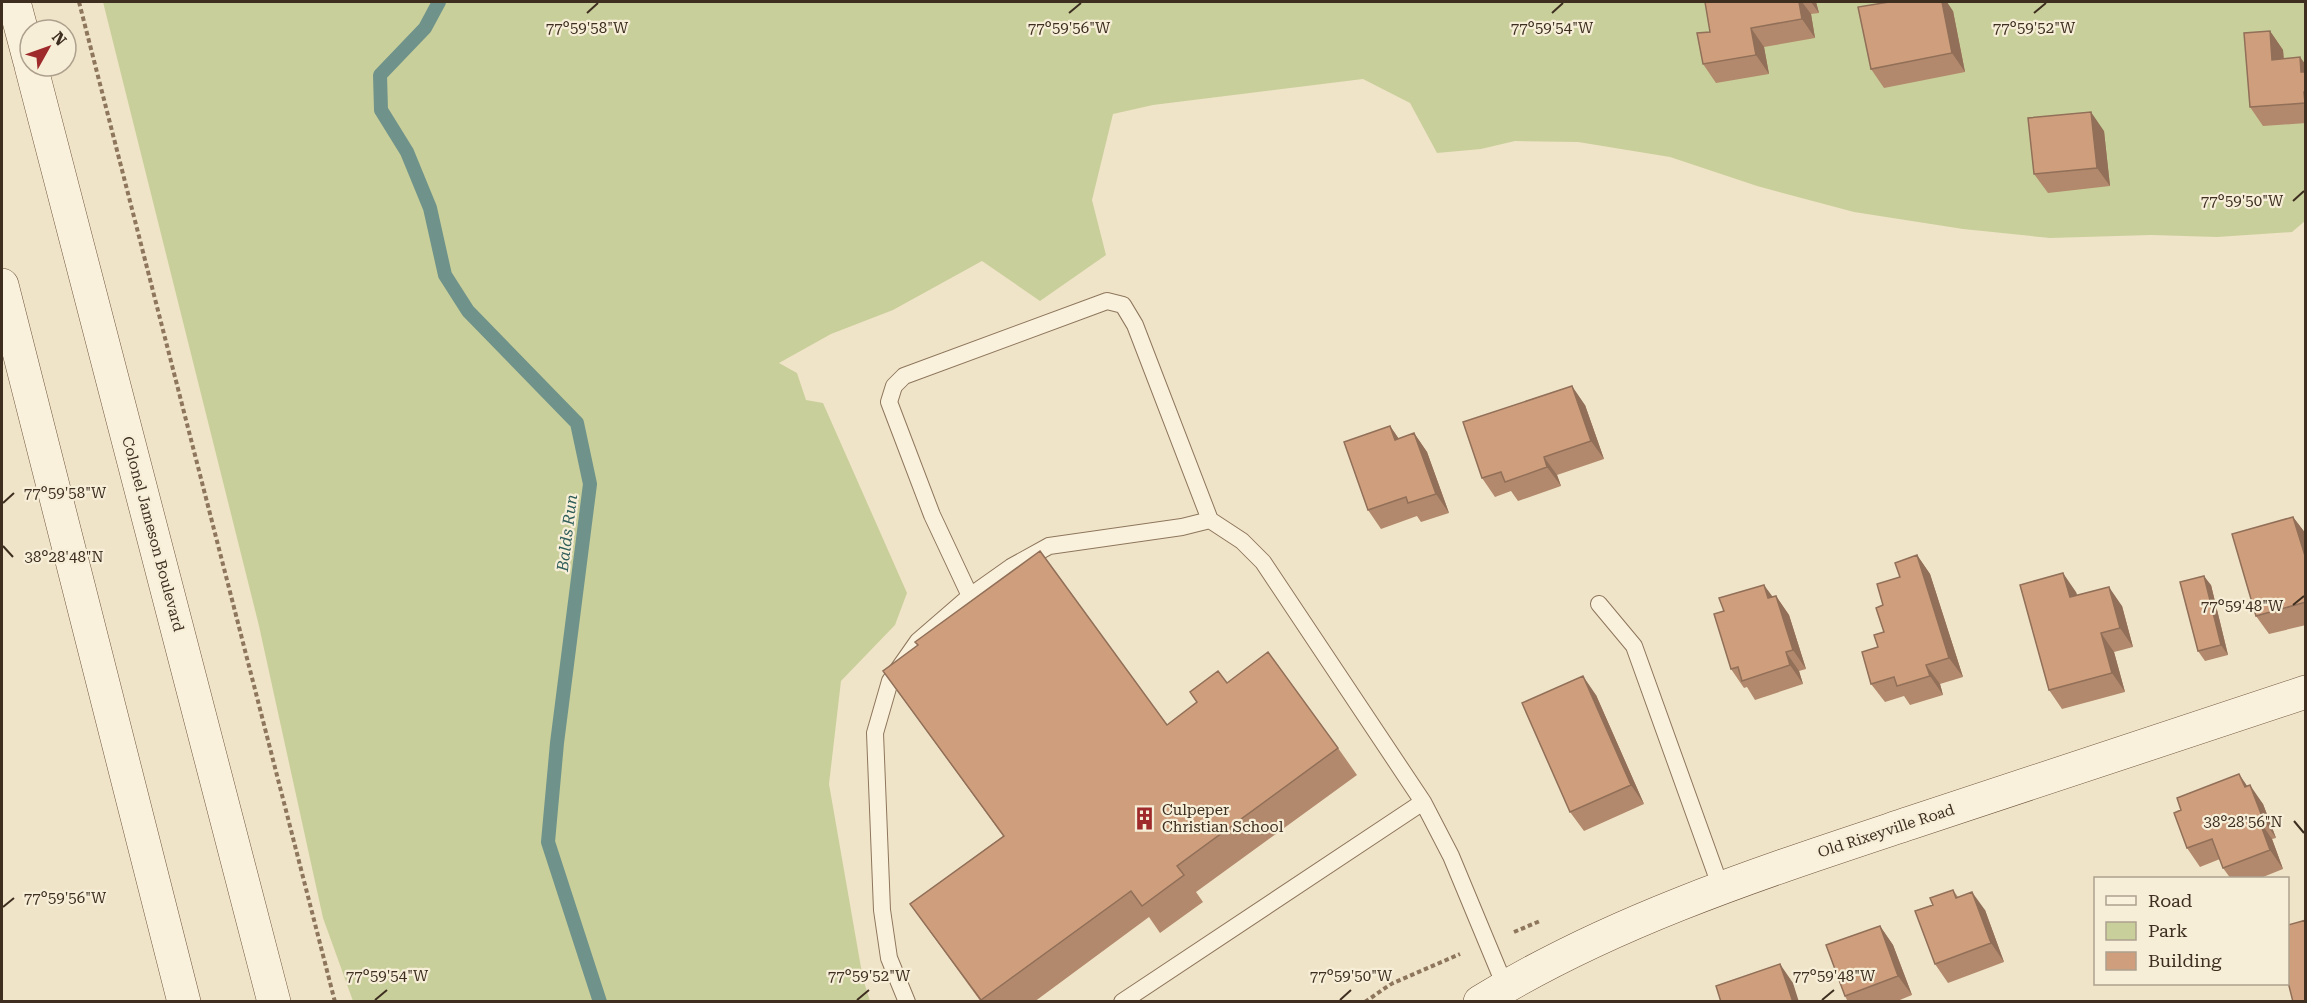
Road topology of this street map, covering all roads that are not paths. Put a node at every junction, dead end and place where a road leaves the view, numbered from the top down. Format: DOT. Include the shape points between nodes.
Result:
graph roads {
  1 [pos="14,2"];
  2 [pos="18,18"];
  3 [pos="34,78"];
  4 [pos="2,285"];
  5 [pos="1210,520"];
  6 [pos="970,596"];
  7 [pos="1599,604"];
  8 [pos="2306,692"];
  9 [pos="1423,802"];
  10 [pos="1721,888"];
  11 [pos="1492,994"];
  12 [pos="184,1002"];
  13 [pos="274,1002"];
  14 [pos="907,1002"];
  15 [pos="1122,1002"];
  1 -- 2 [label="main road"];
  3 -- 13 [label="main road, Colonel Jameson Boulevard"];
  4 -- 12 [label="main road"];
  5 -- 6 [label="lane" via="1049,546"];
  5 -- 6 [label="lane" via="1135,325 1123,305 1107,301 904,376 894,386 889,402 932,515"];
  5 -- 9 [label="lane" via="1242,541 1263,562"];
  6 -- 14 [label="lane" via="918,641 890,681 875,734 882,910 889,958"];
  7 -- 10 [label="lane" via="1634,646"];
  8 -- 10 [label="main road, Old Rixeyville Road"];
  9 -- 11 [label="lane" via="1450,856"];
  9 -- 15 [label="lane"];
  10 -- 11 [label="main road, Old Rixeyville Road" via="1627,926"];
}
